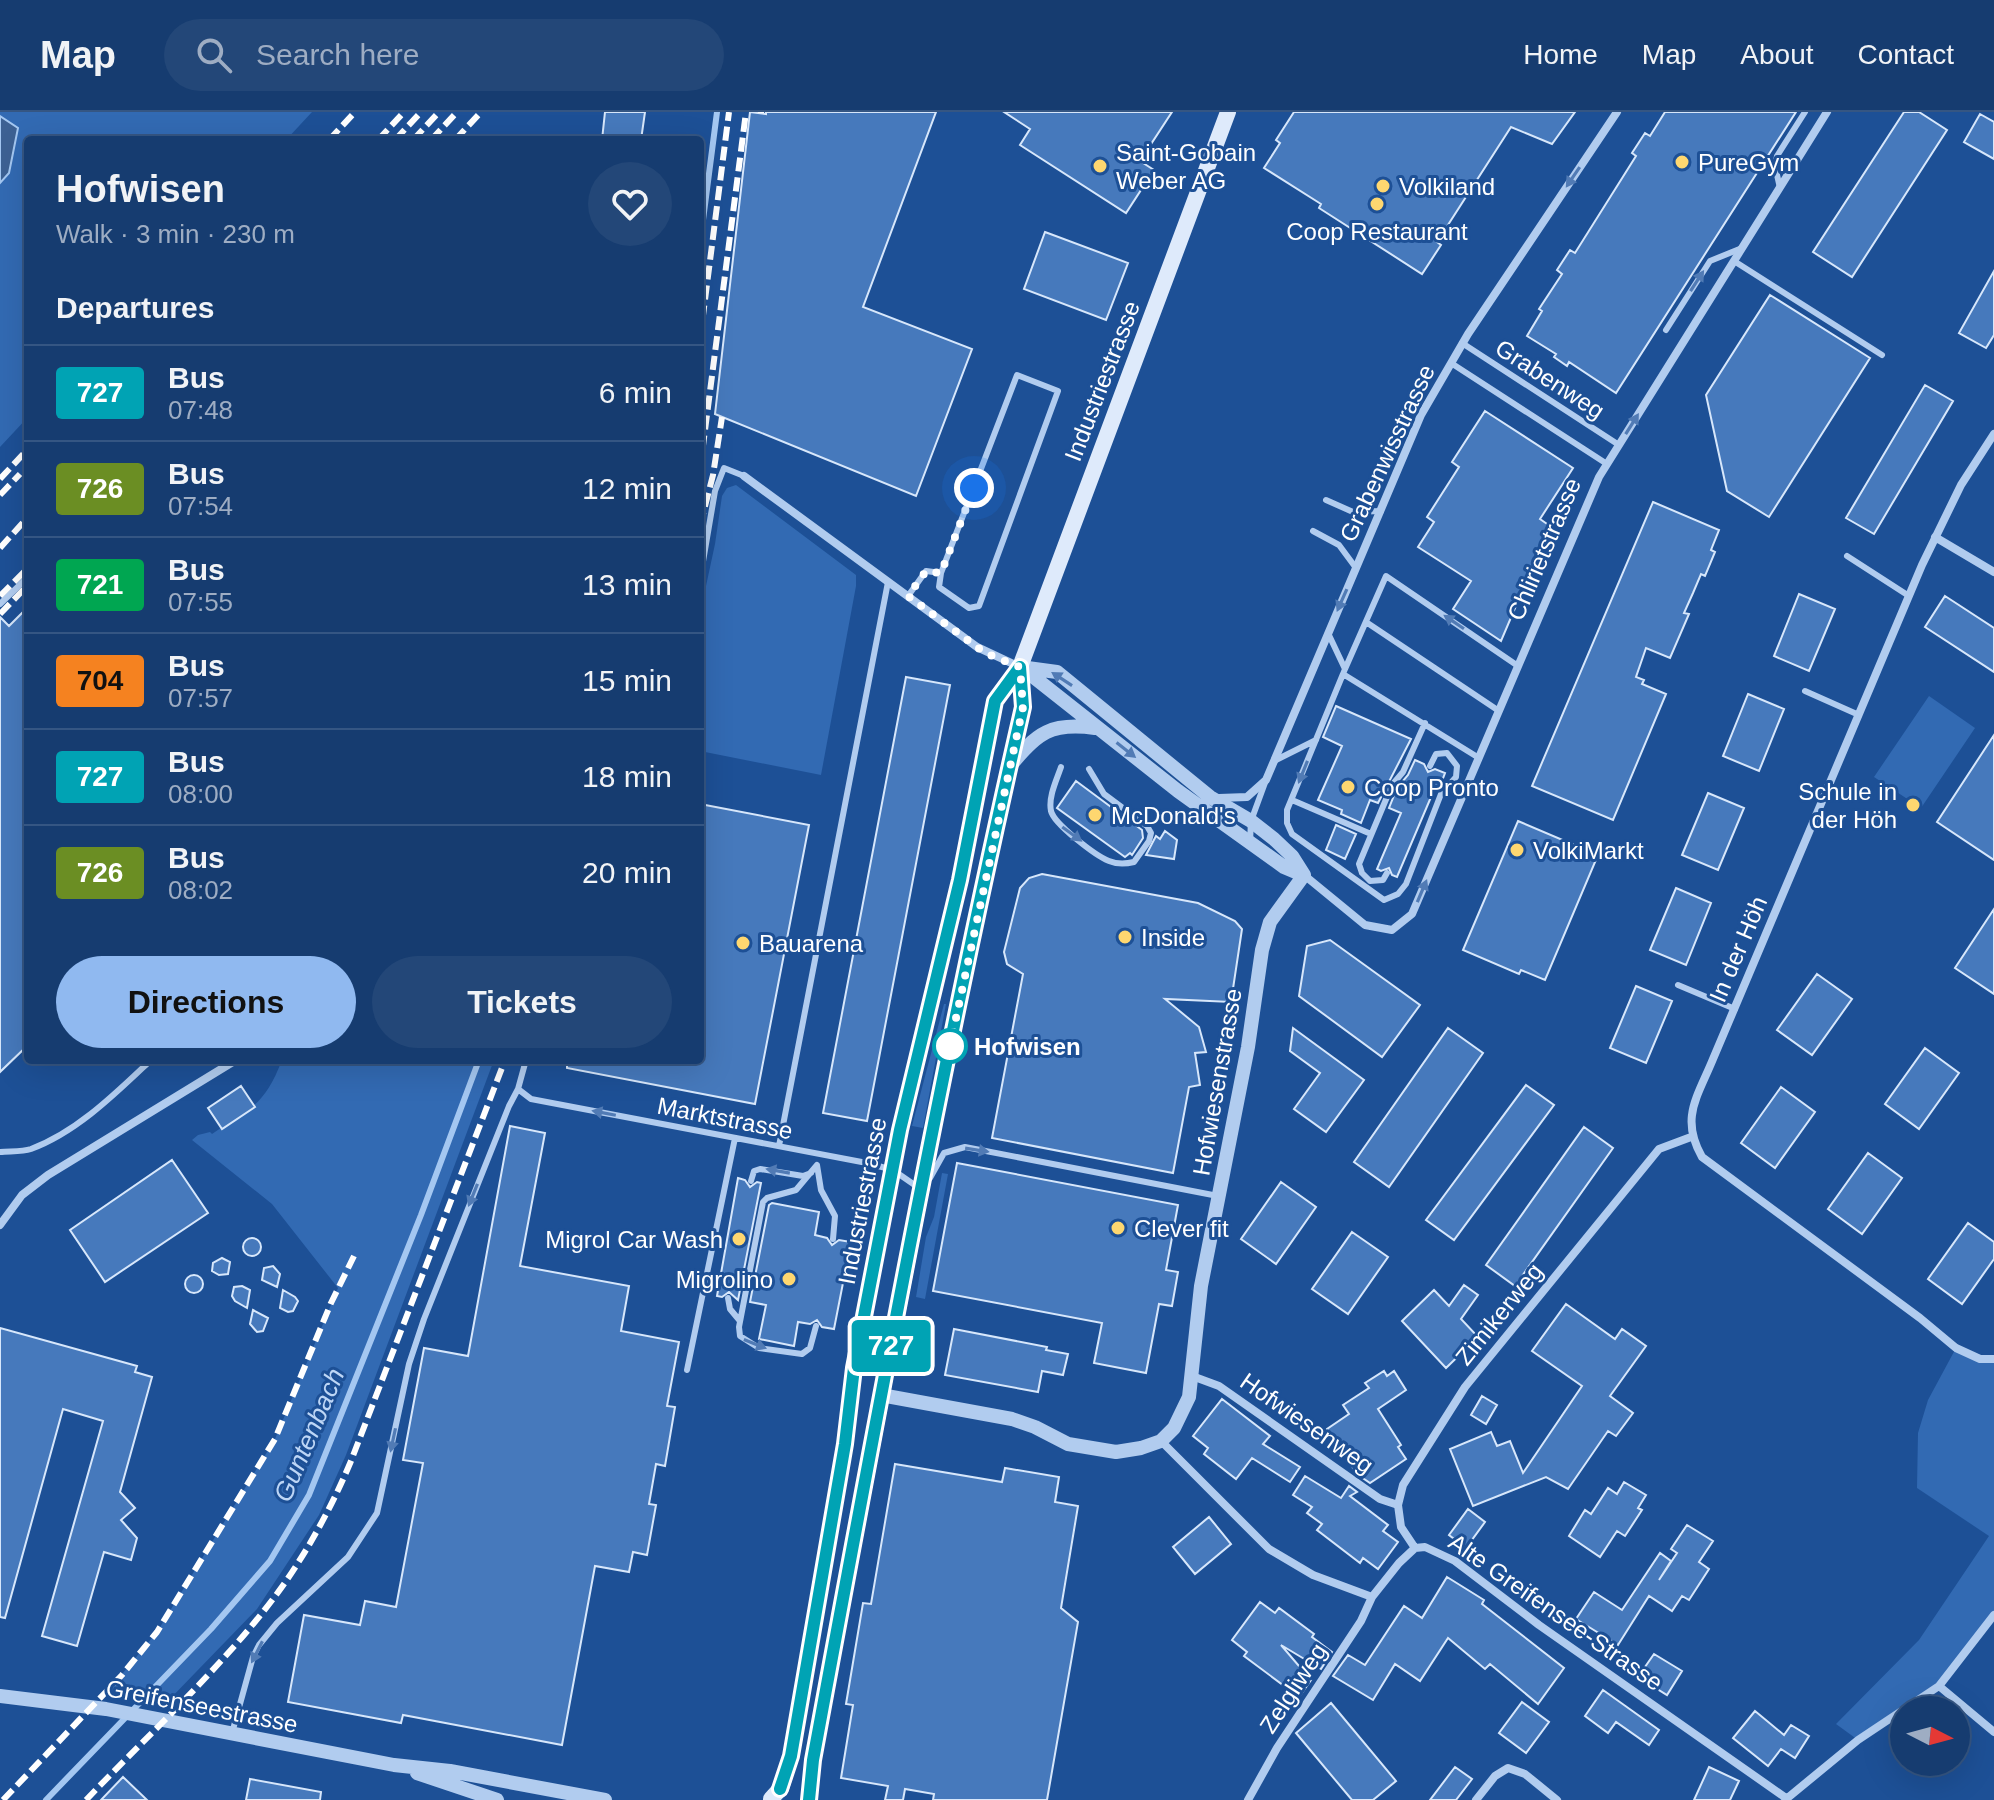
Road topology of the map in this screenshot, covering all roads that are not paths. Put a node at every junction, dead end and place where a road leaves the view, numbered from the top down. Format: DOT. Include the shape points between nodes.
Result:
graph roads {
  1 [pos="1228,112"];
  2 [pos="1617,112"];
  3 [pos="1805,112"];
  4 [pos="1827,112"];
  5 [pos="1780,188"];
  6 [pos="1742,248"];
  7 [pos="1734,261"];
  8 [pos="1666,330"];
  9 [pos="1462,343"];
  10 [pos="1882,355"];
  11 [pos="1451,363"];
  12 [pos="1994,434"];
  13 [pos="1619,445"];
  14 [pos="1607,464"];
  15 [pos="744,476"];
  16 [pos="1326,500"];
  17 [pos="1381,511"];
  18 [pos="1313,531"];
  19 [pos="1935,537"];
  20 [pos="704,556"];
  21 [pos="1847,556"];
  22 [pos="1356,568"];
  23 [pos="1994,572"];
  24 [pos="941,573"];
  25 [pos="24,581"];
  26 [pos="888,582"];
  27 [pos="908,596"];
  28 [pos="1909,596"];
  29 [pos="0,604"];
  30 [pos="1366,622"];
  31 [pos="1328,632"];
  32 [pos="1518,666"];
  33 [pos="1020,667"];
  34 [pos="1344,671"];
  35 [pos="1805,691"];
  36 [pos="1499,711"];
  37 [pos="1859,715"];
  38 [pos="1425,723"];
  39 [pos="1098,729"];
  40 [pos="1316,740"];
  41 [pos="1479,758"];
  42 [pos="1274,761"];
  43 [pos="1430,766"];
  44 [pos="1061,767"];
  45 [pos="1008,769"];
  46 [pos="1089,769"];
  47 [pos="1266,780"];
  48 [pos="1210,797"];
  49 [pos="1292,800"];
  50 [pos="1251,821"];
  51 [pos="1371,834"];
  52 [pos="1250,842"];
  53 [pos="1387,873"];
  54 [pos="1304,875"];
  55 [pos="1678,985"];
  56 [pos="1735,1009"];
  57 [pos="147,1064"];
  58 [pos="229,1064"];
  59 [pos="525,1064"];
  60 [pos="518,1089"];
  61 [pos="1691,1137"];
  62 [pos="735,1138"];
  63 [pos="779,1146"];
  64 [pos="0,1152"];
  65 [pos="819,1154"];
  66 [pos="817,1165"];
  67 [pos="893,1170"];
  68 [pos="811,1173"];
  69 [pos="751,1181"];
  70 [pos="922,1191"];
  71 [pos="1219,1197"];
  72 [pos="2,1219"];
  73 [pos="833,1239"];
  74 [pos="728,1298"];
  75 [pos="740,1321"];
  76 [pos="816,1326"];
  77 [pos="1994,1359"];
  78 [pos="687,1370"];
  79 [pos="1192,1376"];
  80 [pos="881,1395"];
  81 [pos="1161,1441"];
  82 [pos="1398,1505"];
  83 [pos="1415,1548"];
  84 [pos="1372,1597"];
  85 [pos="1994,1615"];
  86 [pos="1939,1686"];
  87 [pos="0,1696"];
  88 [pos="1994,1732"];
  89 [pos="232,1733"];
  90 [pos="394,1765"];
  91 [pos="506,1781"];
  92 [pos="468,1796"];
  93 [pos="1786,1799"];
  94 [pos="497,1800"];
  95 [pos="605,1800"];
  96 [pos="770,1800"];
  97 [pos="784,1800"];
  98 [pos="809,1800"];
  99 [pos="1248,1800"];
  100 [pos="1476,1800"];
  101 [pos="1557,1800"];
  1 -- 33 [label="main road, Industriestrasse"];
  2 -- 9 [label="street, Grabenwisstrasse, one-way"];
  3 -- 5 [label="lane" via="1777,156"];
  4 -- 5 [label="street, Chlirietstrasse"];
  5 -- 6 [label="street, Chlirietstrasse"];
  6 -- 7 [label="street, Chlirietstrasse"];
  8 -- 6 [label="lane, one-way" via="1710,261"];
  7 -- 10 [label="lane"];
  13 -- 7 [label="street, Chlirietstrasse, one-way"];
  9 -- 11 [label="street, Grabenwisstrasse"];
  9 -- 13 [label="lane, Grabenweg"];
  11 -- 14 [label="lane"];
  11 -- 17 [label="street, Grabenwisstrasse" via="1421,415"];
  12 -- 19 [label="street, In der Höh"];
  13 -- 14 [label="street, Chlirietstrasse"];
  14 -- 32 [label="street, Chlirietstrasse"];
  15 -- 20 [label="lane" via="724,468"];
  15 -- 26 [label="street"];
  16 -- 17 [label="lane" via="1353,512"];
  17 -- 22 [label="street, Grabenwisstrasse"];
  18 -- 22 [label="lane" via="1339,545"];
  19 -- 23 [label="street"];
  19 -- 28 [label="street, In der Höh"];
  21 -- 28 [label="lane"];
  22 -- 31 [label="street, Grabenwisstrasse, one-way"];
  24 -- 24 [label="lane" via="1017,375 1058,391 979,606 969,608 939,587"];
  24 -- 27 [label="lane" via="926,571"];
  25 -- 29 [label="lane"];
  26 -- 27 [label="street"];
  26 -- 63 [label="lane"];
  27 -- 33 [label="street" via="985,653"];
  28 -- 37 [label="street, In der Höh"];
  32 -- 30 [label="lane, one-way" via="1386,576"];
  30 -- 34 [label="lane"];
  30 -- 36 [label="lane"];
  31 -- 34 [label="lane"];
  31 -- 42 [label="street, Grabenwisstrasse"];
  32 -- 36 [label="street, Chlirietstrasse"];
  33 -- 39 [label="street, Chlirietstrasse"];
  33 -- 45 [label="main road, Industriestrasse" via="1023,707"];
  48 -- 33 [label="street, Chlirietstrasse, one-way" via="1057,672"];
  33 -- 67 [label="main road, Industriestrasse" via="995,701"];
  34 -- 38 [label="lane"];
  34 -- 40 [label="lane"];
  35 -- 37 [label="lane"];
  36 -- 41 [label="street, Chlirietstrasse"];
  37 -- 56 [label="street, In der Höh"];
  38 -- 41 [label="lane"];
  38 -- 51 [label="lane"];
  39 -- 45 [label="street" via="1071,725 1047,732 1031,740"];
  39 -- 52 [label="street, Chlirietstrasse, one-way"];
  40 -- 42 [label="lane"];
  40 -- 49 [label="lane, one-way"];
  54 -- 41 [label="street, Chlirietstrasse, one-way" via="1365,925 1392,930 1412,914"];
  42 -- 47 [label="street, Grabenwisstrasse"];
  43 -- 49 [label="lane" via="1436,754 1447,753 1457,766 1456,777 1441,794 1406,884 1391,899 1384,900 1292,834 1287,810"];
  44 -- 46 [label="lane, one-way" via="1050,810 1061,827 1108,861 1134,862 1151,833 1104,794"];
  45 -- 70 [label="main road, Industriestrasse"];
  47 -- 48 [label="street" via="1247,797"];
  47 -- 50 [label="lane"];
  48 -- 50 [label="street, Chlirietstrasse"];
  49 -- 51 [label="lane"];
  50 -- 52 [label="lane"];
  50 -- 54 [label="street, Chlirietstrasse" via="1285,848"];
  51 -- 53 [label="lane" via="1359,864 1362,873 1370,881 1383,880"];
  52 -- 54 [label="street, Chlirietstrasse"];
  54 -- 71 [label="street, Hofwiesenstrasse" via="1270,922 1262,950"];
  55 -- 56 [label="lane"];
  56 -- 61 [label="street, In der Höh" via="1692,1112"];
  57 -- 64 [label="lane" via="60,1135 28,1150"];
  58 -- 72 [label="street" via="48,1175"];
  59 -- 60 [label="lane"];
  62 -- 60 [label="lane, Marktstrasse, one-way" via="531,1099"];
  60 -- 89 [label="lane, one-way" via="414,1349 377,1513 348,1557 259,1645"];
  61 -- 77 [label="street" via="1702,1157 1956,1348"];
  61 -- 82 [label="street, Zimikerweg" via="1659,1149 1465,1387 1403,1485"];
  62 -- 63 [label="lane, Marktstrasse"];
  62 -- 78 [label="lane"];
  63 -- 65 [label="lane, Marktstrasse"];
  65 -- 66 [label="lane"];
  65 -- 67 [label="lane, Marktstrasse"];
  66 -- 68 [label="lane"];
  66 -- 73 [label="lane" via="821,1190 835,1216"];
  67 -- 70 [label="lane, Marktstrasse"];
  67 -- 96 [label="main road, Industriestrasse" via="854,1368 791,1756 781,1788"];
  68 -- 69 [label="lane, one-way" via="760,1169"];
  68 -- 75 [label="lane" via="796,1190 763,1202"];
  70 -- 71 [label="lane, one-way" via="944,1153 965,1147"];
  70 -- 80 [label="main road, Industriestrasse"];
  71 -- 79 [label="street, Hofwiesenstrasse" via="1201,1286"];
  74 -- 75 [label="lane"];
  75 -- 76 [label="lane, one-way" via="740,1336 751,1345 799,1355 810,1348"];
  79 -- 81 [label="street, Hofwiesenstrasse" via="1183,1413"];
  79 -- 82 [label="street, Hofwiesenweg" via="1219,1386 1380,1499"];
  80 -- 81 [label="street" via="1012,1419 1088,1448 1116,1452"];
  80 -- 98 [label="main road, Industriestrasse"];
  81 -- 84 [label="street" via="1269,1549 1313,1575"];
  82 -- 83 [label="street" via="1401,1527"];
  83 -- 84 [label="street, Alte Greifensee-Strasse"];
  83 -- 93 [label="street, Alte Greifensee-Strasse" via="1425,1547 1455,1561"];
  84 -- 99 [label="street, Zelgliweg"];
  85 -- 86 [label="street"];
  86 -- 88 [label="street"];
  86 -- 93 [label="street" via="1858,1740"];
  87 -- 89 [label="street, Greifenseestrasse"];
  89 -- 90 [label="street, Greifenseestrasse"];
  90 -- 91 [label="street, Greifenseestrasse"];
  90 -- 92 [label="street, Greifenseestrasse"];
  91 -- 92 [label="street"];
  91 -- 95 [label="street, Greifenseestrasse"];
  92 -- 94 [label="street, Greifenseestrasse"];
  96 -- 97 [label="main road, Industriestrasse"];
  100 -- 101 [label="street" via="1508,1768 1525,1774"];
}
